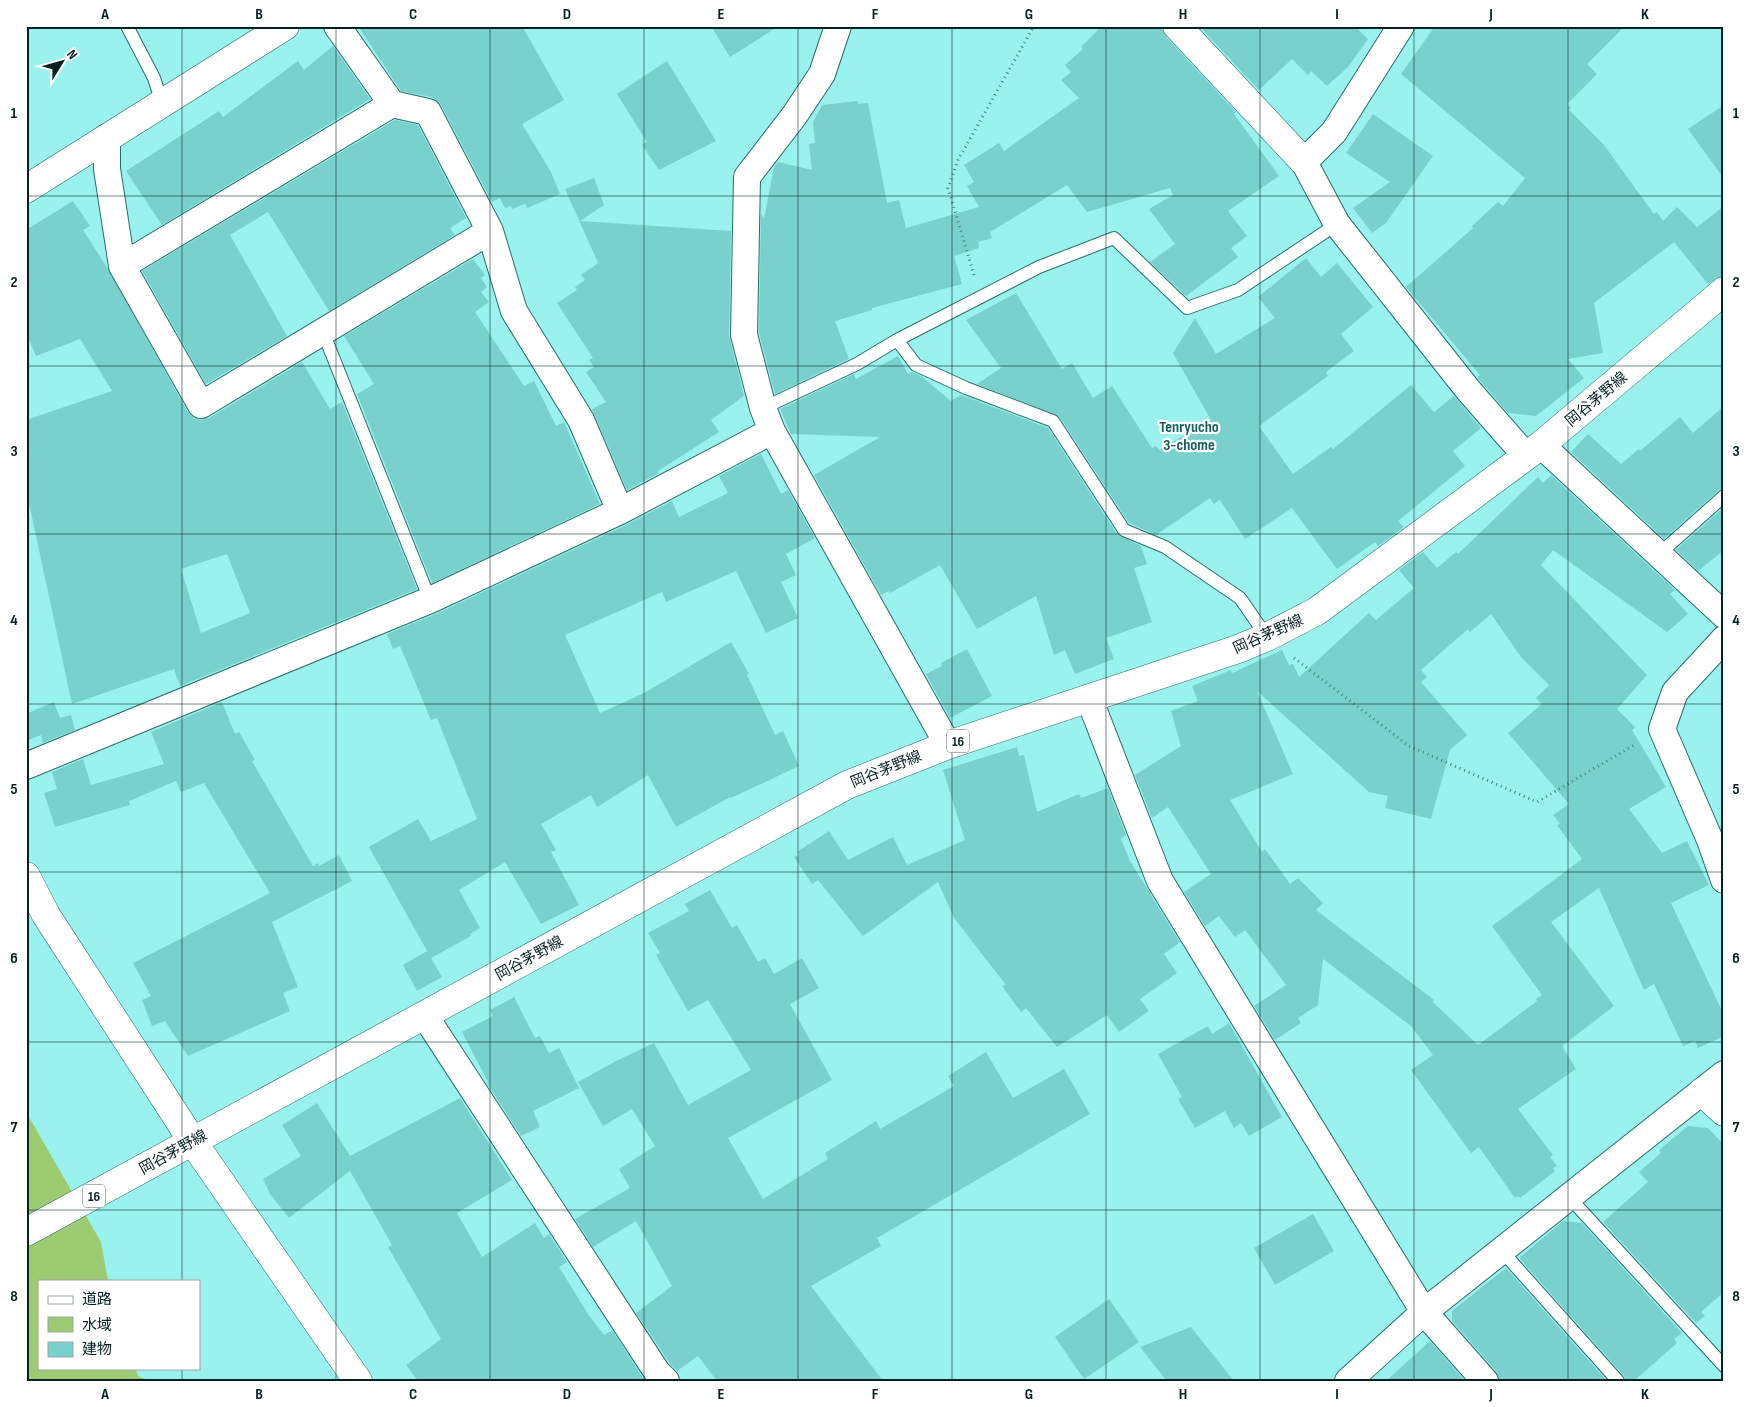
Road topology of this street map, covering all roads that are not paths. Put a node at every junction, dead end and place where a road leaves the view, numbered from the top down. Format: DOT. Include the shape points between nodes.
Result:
graph roads {
  1 [pos="127,26"];
  2 [pos="285,26"];
  3 [pos="337,26"];
  4 [pos="838,26"];
  5 [pos="1177,26"];
  6 [pos="1401,26"];
  7 [pos="162,103"];
  8 [pos="392,104"];
  9 [pos="107,137"];
  10 [pos="1304,162"];
  11 [pos="26,189"];
  12 [pos="1338,224"];
  13 [pos="490,231"];
  14 [pos="122,266"];
  15 [pos="1724,291"];
  16 [pos="323,332"];
  17 [pos="898,340"];
  18 [pos="768,420"];
  19 [pos="1533,450"];
  20 [pos="1724,496"];
  21 [pos="620,511"];
  22 [pos="1658,555"];
  23 [pos="430,600"];
  24 [pos="1724,615"];
  25 [pos="1267,638"];
  26 [pos="1724,639"];
  27 [pos="1089,698"];
  28 [pos="948,744"];
  29 [pos="26,766"];
  30 [pos="26,876"];
  31 [pos="1724,880"];
  32 [pos="426,1016"];
  33 [pos="1724,1074"];
  34 [pos="1702,1092"];
  35 [pos="1724,1112"];
  36 [pos="192,1142"];
  37 [pos="1568,1196"];
  38 [pos="26,1232"];
  39 [pos="1501,1250"];
  40 [pos="1424,1312"];
  41 [pos="1724,1366"];
  42 [pos="358,1381"];
  43 [pos="666,1381"];
  44 [pos="1348,1381"];
  45 [pos="1485,1381"];
  46 [pos="1618,1381"];
  1 -- 7 [label="lane" via="154,78"];
  2 -- 7 [label="main road"];
  3 -- 8 [label="street"];
  4 -- 18 [label="street" via="822,74 747,177 744,335"];
  5 -- 10 [label="main road"];
  6 -- 10 [label="street" via="1334,132"];
  7 -- 9 [label="main road"];
  8 -- 13 [label="street" via="428,112"];
  8 -- 14 [label="street"];
  9 -- 11 [label="main road"];
  9 -- 14 [label="street" via="107,168"];
  10 -- 12 [label="street"];
  12 -- 17 [label="lane" via="1238,290 1187,308 1114,238 1039,267"];
  12 -- 19 [label="street" via="1469,391"];
  13 -- 16 [label="street"];
  13 -- 21 [label="street" via="514,311 580,420"];
  14 -- 16 [label="street" via="202,405"];
  15 -- 19 [label="main road, 岡谷茅野線 / 16"];
  16 -- 23 [label="lane"];
  17 -- 18 [label="lane"];
  17 -- 25 [label="lane" via="916,365 1053,421 1124,530 1165,547 1240,598"];
  18 -- 21 [label="street"];
  18 -- 28 [label="street"];
  19 -- 22 [label="street"];
  19 -- 25 [label="main road, 岡谷茅野線 / 16" via="1317,611"];
  20 -- 22 [label="lane"];
  21 -- 23 [label="street"];
  22 -- 24 [label="street"];
  23 -- 29 [label="street"];
  25 -- 27 [label="main road, 岡谷茅野線 / 16"];
  26 -- 31 [label="street" via="1675,692 1662,729"];
  27 -- 28 [label="main road, 岡谷茅野線 / 16"];
  27 -- 40 [label="street" via="1160,881"];
  28 -- 32 [label="main road, 岡谷茅野線 / 16" via="847,785"];
  30 -- 36 [label="main road" via="46,915"];
  32 -- 36 [label="main road, 岡谷茅野線 / 16"];
  32 -- 43 [label="street" via="657,1372"];
  33 -- 34 [label="street"];
  34 -- 35 [label="main road"];
  34 -- 37 [label="street"];
  36 -- 38 [label="main road, 岡谷茅野線 / 16"];
  36 -- 42 [label="main road"];
  37 -- 39 [label="street"];
  37 -- 41 [label="lane"];
  39 -- 40 [label="street"];
  39 -- 46 [label="lane"];
  40 -- 44 [label="street"];
  40 -- 45 [label="street"];
}
